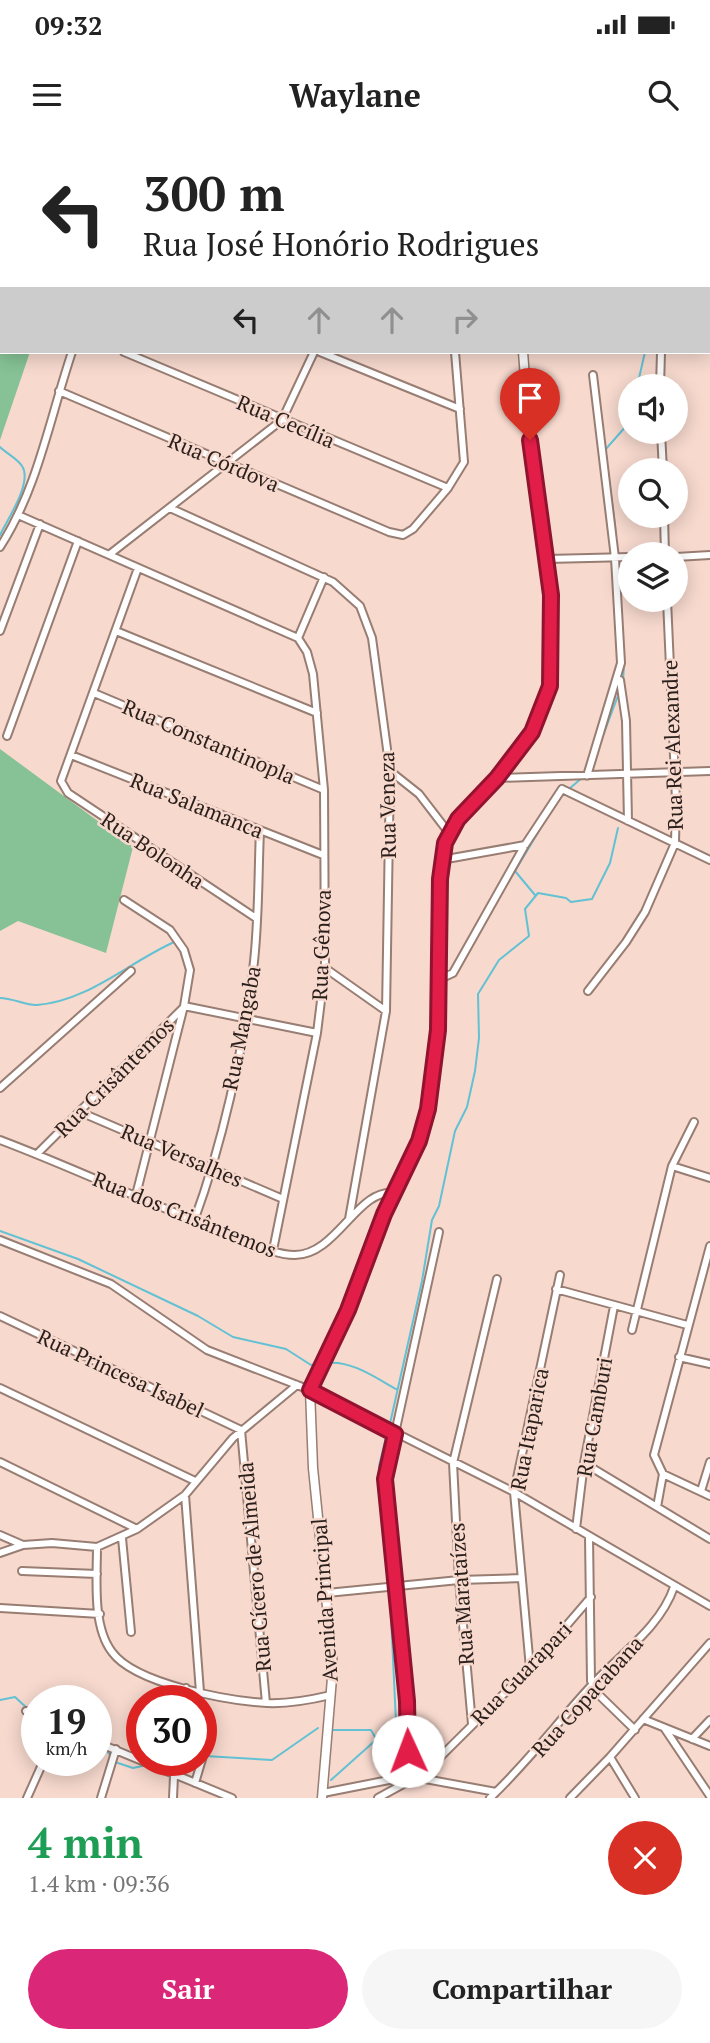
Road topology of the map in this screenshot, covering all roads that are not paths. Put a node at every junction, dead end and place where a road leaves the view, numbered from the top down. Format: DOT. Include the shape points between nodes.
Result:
graph roads {
  1 [pos="71,354"];
  2 [pos="129,354"];
  3 [pos="313,354"];
  4 [pos="325,354"];
  5 [pos="455,354"];
  6 [pos="523,354"];
  7 [pos="661,354"];
  8 [pos="660,374"];
  9 [pos="593,375"];
  10 [pos="59,391"];
  11 [pos="460,409"];
  12 [pos="282,420"];
  13 [pos="227,463"];
  14 [pos="448,488"];
  15 [pos="170,508"];
  16 [pos="18,515"];
  17 [pos="40,524"];
  18 [pos="78,541"];
  19 [pos="0,547"];
  20 [pos="110,554"];
  21 [pos="710,555"];
  22 [pos="688,556"];
  23 [pos="615,558"];
  24 [pos="547,559"];
  25 [pos="138,568"];
  26 [pos="324,577"];
  27 [pos="667,612"];
  28 [pos="0,631"];
  29 [pos="116,631"];
  30 [pos="298,638"];
  31 [pos="620,675"];
  32 [pos="94,693"];
  33 [pos="317,713"];
  34 [pos="7,736"];
  35 [pos="71,754"];
  36 [pos="390,771"];
  37 [pos="710,771"];
  38 [pos="674,772"];
  39 [pos="626,774"];
  40 [pos="587,776"];
  41 [pos="562,777"];
  42 [pos="497,778"];
  43 [pos="562,789"];
  44 [pos="324,790"];
  45 [pos="628,821"];
  46 [pos="260,830"];
  47 [pos="449,833"];
  48 [pos="674,843"];
  49 [pos="525,845"];
  50 [pos="323,855"];
  51 [pos="441,860"];
  52 [pos="710,860"];
  53 [pos="124,900"];
  54 [pos="256,918"];
  55 [pos="326,968"];
  56 [pos="131,971"];
  57 [pos="440,979"];
  58 [pos="588,991"];
  59 [pos="184,1006"];
  60 [pos="386,1011"];
  61 [pos="246,1017"];
  62 [pos="317,1032"];
  63 [pos="0,1088"];
  64 [pos="80,1112"];
  65 [pos="694,1122"];
  66 [pos="0,1140"];
  67 [pos="150,1141"];
  68 [pos="37,1154"];
  69 [pos="672,1166"];
  70 [pos="213,1168"];
  71 [pos="710,1178"];
  72 [pos="396,1192"];
  73 [pos="136,1195"];
  74 [pos="283,1199"];
  75 [pos="349,1219"];
  76 [pos="194,1221"];
  77 [pos="439,1232"];
  78 [pos="0,1240"];
  79 [pos="710,1246"];
  80 [pos="273,1250"];
  81 [pos="560,1275"];
  82 [pos="498,1279"];
  83 [pos="556,1289"];
  84 [pos="614,1306"];
  85 [pos="637,1311"];
  86 [pos="0,1316"];
  87 [pos="687,1325"];
  88 [pos="632,1330"];
  89 [pos="679,1357"];
  90 [pos="710,1364"];
  91 [pos="298,1385"];
  92 [pos="0,1388"];
  93 [pos="310,1390"];
  94 [pos="241,1430"];
  95 [pos="395,1434"];
  96 [pos="710,1461"];
  97 [pos="0,1462"];
  98 [pos="453,1463"];
  99 [pos="584,1463"];
  100 [pos="663,1474"];
  101 [pos="195,1481"];
  102 [pos="701,1491"];
  103 [pos="514,1492"];
  104 [pos="185,1495"];
  105 [pos="710,1496"];
  106 [pos="657,1507"];
  107 [pos="137,1529"];
  108 [pos="576,1529"];
  109 [pos="0,1535"];
  110 [pos="589,1537"];
  111 [pos="122,1538"];
  112 [pos="710,1539"];
  113 [pos="23,1545"];
  114 [pos="97,1547"];
  115 [pos="0,1553"];
  116 [pos="22,1571"];
  117 [pos="97,1574"];
  118 [pos="522,1578"];
  119 [pos="459,1580"];
  120 [pos="396,1587"];
  121 [pos="674,1587"];
  122 [pos="327,1593"];
  123 [pos="592,1597"];
  124 [pos="710,1606"];
  125 [pos="0,1608"];
  126 [pos="100,1614"];
  127 [pos="131,1632"];
  128 [pos="710,1643"];
  129 [pos="530,1668"];
  130 [pos="177,1685"];
  131 [pos="199,1685"];
  132 [pos="592,1685"];
  133 [pos="217,1695"];
  134 [pos="331,1695"];
  135 [pos="266,1703"];
  136 [pos="643,1720"];
  137 [pos="710,1720"];
  138 [pos="471,1724"];
  139 [pos="665,1729"];
  140 [pos="635,1730"];
  141 [pos="692,1739"];
  142 [pos="710,1746"];
  143 [pos="112,1748"];
  144 [pos="116,1749"];
  145 [pos="126,1754"];
  146 [pos="610,1757"];
  147 [pos="37,1776"];
  148 [pos="174,1776"];
  149 [pos="197,1776"];
  150 [pos="415,1776"];
  151 [pos="195,1783"];
  152 [pos="496,1792"];
  153 [pos="323,1795"];
  154 [pos="710,1796"];
  155 [pos="27,1798"];
  156 [pos="101,1798"];
  157 [pos="173,1798"];
  158 [pos="232,1798"];
  159 [pos="378,1798"];
  160 [pos="490,1798"];
  161 [pos="570,1798"];
  162 [pos="635,1798"];
  1 -- 10 [label="street"];
  2 -- 12 [label="street, Rua Cecília"];
  3 -- 12 [label="street"];
  4 -- 11 [label="street"];
  5 -- 11 [label="street"];
  6 -- 24 [label="street"];
  7 -- 8 [label="street"];
  9 -- 23 [label="street"];
  10 -- 13 [label="street, Rua Córdova"];
  10 -- 16 [label="street" via="41,457"];
  11 -- 14 [label="street" via="464,462"];
  12 -- 13 [label="street"];
  12 -- 14 [label="street, Rua Cecília"];
  13 -- 14 [label="street, Rua Córdova" via="403,535"];
  13 -- 15 [label="street"];
  15 -- 20 [label="street"];
  15 -- 26 [label="street, Rua Veneza"];
  16 -- 17 [label="street"];
  16 -- 19 [label="street"];
  17 -- 18 [label="street"];
  17 -- 28 [label="street"];
  18 -- 20 [label="street"];
  18 -- 34 [label="street"];
  20 -- 25 [label="street"];
  21 -- 22 [label="street"];
  23 -- 24 [label="street"];
  23 -- 31 [label="street"];
  24 -- 42 [label="street" via="550,686 536,726"];
  25 -- 29 [label="street"];
  25 -- 30 [label="street"];
  26 -- 30 [label="street"];
  26 -- 36 [label="street, Rua Veneza" via="345,590 367,619"];
  27 -- 38 [label="street, Rua Rei Alexandre"];
  29 -- 32 [label="street"];
  29 -- 33 [label="street"];
  30 -- 33 [label="street, Rua Gênova" via="310,660"];
  31 -- 39 [label="street"];
  31 -- 40 [label="street"];
  32 -- 35 [label="street"];
  32 -- 44 [label="street, Rua Constantinopla"];
  33 -- 44 [label="street, Rua Gênova"];
  35 -- 46 [label="street, Rua Salamanca"];
  35 -- 54 [label="street, Rua Bolonha" via="61,781 68,793"];
  36 -- 47 [label="street" via="419,794"];
  36 -- 60 [label="street, Rua Veneza"];
  37 -- 38 [label="street"];
  38 -- 39 [label="street"];
  38 -- 48 [label="street, Rua Rei Alexandre"];
  39 -- 40 [label="street"];
  39 -- 45 [label="street"];
  40 -- 41 [label="street"];
  41 -- 42 [label="street"];
  41 -- 43 [label="street"];
  42 -- 47 [label="street"];
  43 -- 45 [label="street"];
  43 -- 49 [label="street"];
  44 -- 50 [label="street, Rua Gênova"];
  45 -- 48 [label="street"];
  46 -- 50 [label="street, Rua Salamanca"];
  46 -- 54 [label="street, Rua Mangaba"];
  47 -- 51 [label="street"];
  48 -- 52 [label="street"];
  48 -- 58 [label="street, Rua Rei Alexandre" via="645,912"];
  49 -- 51 [label="street"];
  49 -- 57 [label="street" via="453,973"];
  50 -- 55 [label="street, Rua Gênova"];
  51 -- 57 [label="street"];
  53 -- 59 [label="street" via="179,940 190,970"];
  54 -- 61 [label="street, Rua Mangaba"];
  55 -- 60 [label="street"];
  55 -- 62 [label="street, Rua Gênova"];
  56 -- 63 [label="street"];
  57 -- 72 [label="street" via="428,1109"];
  59 -- 61 [label="street, Rua Crisântemos"];
  59 -- 64 [label="street, Rua Crisântemos"];
  59 -- 67 [label="street"];
  60 -- 75 [label="street, Rua Veneza"];
  61 -- 62 [label="street, Rua Crisântemos"];
  61 -- 70 [label="street, Rua Mangaba"];
  62 -- 74 [label="street, Rua Gênova"];
  64 -- 67 [label="street, Rua Versalhes"];
  64 -- 68 [label="street, Rua Crisântemos"];
  65 -- 69 [label="street"];
  66 -- 68 [label="street, Rua dos Crisântemos"];
  67 -- 70 [label="street, Rua Versalhes"];
  67 -- 73 [label="street"];
  68 -- 73 [label="street, Rua dos Crisântemos"];
  69 -- 71 [label="street"];
  69 -- 85 [label="street"];
  70 -- 74 [label="street, Rua Versalhes"];
  70 -- 76 [label="street, Rua Mangaba"];
  72 -- 75 [label="street, Rua dos Crisântemos" via="384,1192"];
  72 -- 93 [label="street"];
  73 -- 76 [label="street, Rua dos Crisântemos"];
  74 -- 80 [label="street, Rua Gênova"];
  75 -- 80 [label="street, Rua dos Crisântemos" via="313,1252 293,1255"];
  76 -- 80 [label="street, Rua dos Crisântemos"];
  77 -- 95 [label="street"];
  78 -- 91 [label="street" via="111,1284 207,1350"];
  79 -- 87 [label="street"];
  81 -- 83 [label="street, Rua Itaparica"];
  82 -- 98 [label="street, Rua Marataízes"];
  83 -- 84 [label="street"];
  83 -- 103 [label="street, Rua Itaparica"];
  84 -- 85 [label="street"];
  84 -- 99 [label="street, Rua Camburi"];
  85 -- 87 [label="street"];
  85 -- 88 [label="street"];
  86 -- 94 [label="street, Rua Princesa Isabel"];
  87 -- 89 [label="street"];
  89 -- 90 [label="street"];
  89 -- 100 [label="street" via="654,1451"];
  91 -- 93 [label="street"];
  91 -- 94 [label="street"];
  92 -- 101 [label="street"];
  93 -- 95 [label="street"];
  93 -- 122 [label="street, Avenida Principal"];
  94 -- 101 [label="street"];
  94 -- 135 [label="street, Rua Cícero de Almeida"];
  95 -- 98 [label="street"];
  95 -- 120 [label="street" via="385,1479"];
  96 -- 102 [label="street"];
  97 -- 107 [label="street"];
  98 -- 103 [label="street"];
  98 -- 119 [label="street, Rua Marataízes"];
  99 -- 106 [label="street"];
  99 -- 108 [label="street, Rua Camburi"];
  100 -- 102 [label="street"];
  100 -- 106 [label="street"];
  101 -- 104 [label="street"];
  102 -- 105 [label="street"];
  103 -- 108 [label="street"];
  103 -- 118 [label="street, Rua Itaparica"];
  104 -- 107 [label="street"];
  104 -- 131 [label="street"];
  106 -- 112 [label="street"];
  107 -- 111 [label="street"];
  108 -- 110 [label="street"];
  109 -- 113 [label="street"];
  110 -- 121 [label="street"];
  110 -- 123 [label="street"];
  111 -- 114 [label="street"];
  111 -- 127 [label="street"];
  113 -- 114 [label="street"];
  113 -- 115 [label="street"];
  114 -- 117 [label="street"];
  116 -- 117 [label="street"];
  117 -- 126 [label="street"];
  118 -- 119 [label="street"];
  118 -- 129 [label="street, Rua Itaparica"];
  119 -- 120 [label="street"];
  119 -- 138 [label="street, Rua Marataízes"];
  120 -- 122 [label="street"];
  120 -- 150 [label="street"];
  121 -- 124 [label="street"];
  121 -- 132 [label="street, Rua Copacabana" via="650,1627"];
  122 -- 134 [label="street, Avenida Principal"];
  123 -- 129 [label="street, Rua Guarapari"];
  123 -- 132 [label="street"];
  125 -- 126 [label="street"];
  126 -- 130 [label="street" via="107,1644 116,1657 138,1672"];
  128 -- 136 [label="street"];
  129 -- 138 [label="street, Rua Guarapari"];
  132 -- 140 [label="street"];
  132 -- 152 [label="street, Rua Copacabana"];
  133 -- 135 [label="street"];
  134 -- 135 [label="street"];
  134 -- 153 [label="street, Avenida Principal"];
  136 -- 139 [label="street"];
  136 -- 140 [label="street"];
  137 -- 141 [label="street"];
  138 -- 150 [label="street, Rua Guarapari"];
  139 -- 141 [label="street"];
  139 -- 154 [label="street"];
  140 -- 146 [label="street"];
  141 -- 142 [label="street"];
  143 -- 144 [label="street"];
  144 -- 145 [label="street"];
  144 -- 156 [label="street"];
  146 -- 161 [label="street"];
  146 -- 162 [label="street"];
  147 -- 155 [label="street"];
  148 -- 151 [label="street"];
  148 -- 157 [label="street"];
  149 -- 151 [label="street"];
  150 -- 152 [label="street"];
  150 -- 153 [label="street"];
  150 -- 159 [label="street, Rua Guarapari"];
  151 -- 158 [label="street"];
  152 -- 160 [label="street, Rua Copacabana"];
}
